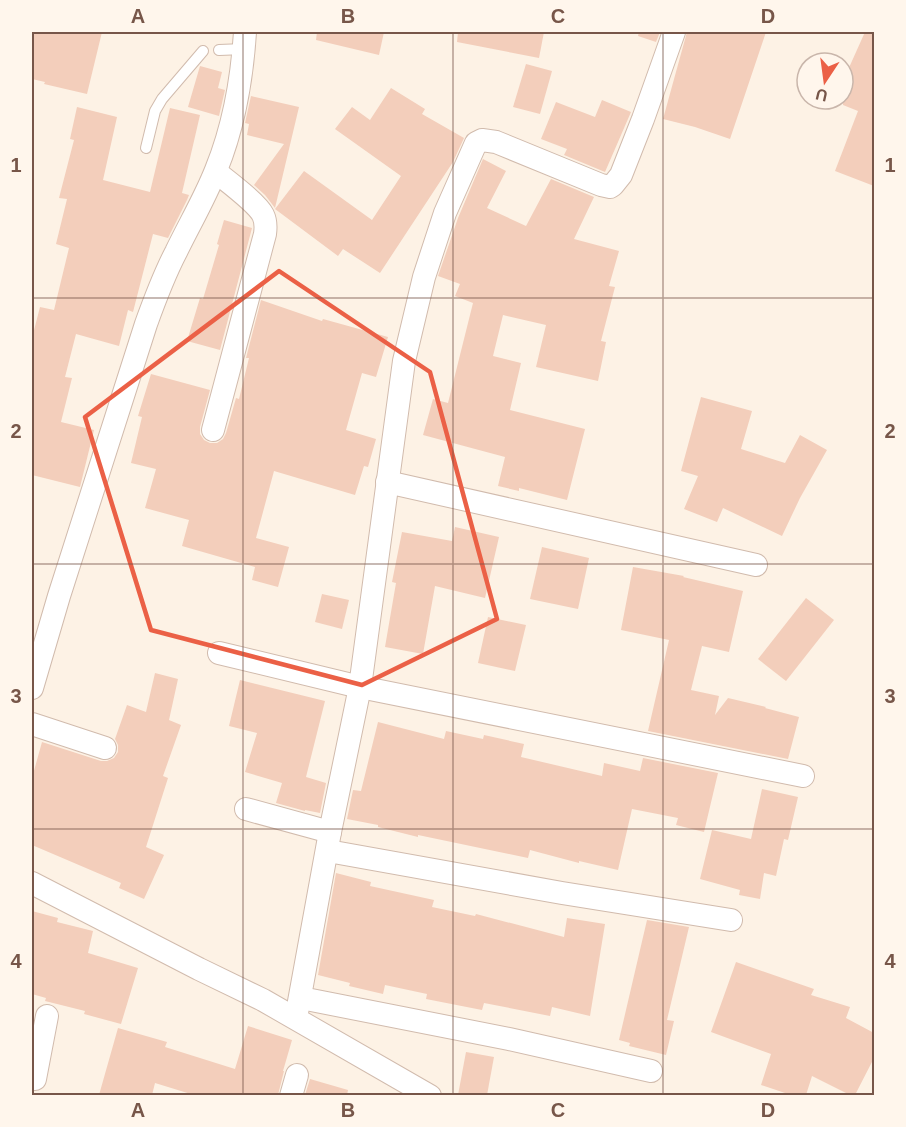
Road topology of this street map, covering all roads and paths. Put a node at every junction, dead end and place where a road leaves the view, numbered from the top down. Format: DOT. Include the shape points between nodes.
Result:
graph roads {
  1 [pos="674,32"];
  2 [pos="244,40"];
  3 [pos="219,50"];
  4 [pos="203,51"];
  5 [pos="146,148"];
  6 [pos="216,172"];
  7 [pos="213,430"];
  8 [pos="387,482"];
  9 [pos="756,565"];
  10 [pos="219,652"];
  11 [pos="360,687"];
  12 [pos="32,688"];
  13 [pos="32,724"];
  14 [pos="105,748"];
  15 [pos="802,776"];
  16 [pos="246,809"];
  17 [pos="329,841"];
  18 [pos="32,883"];
  19 [pos="731,920"];
  20 [pos="299,1008"];
  21 [pos="47,1016"];
  22 [pos="651,1071"];
  23 [pos="38,1084"];
  24 [pos="430,1095"];
  1 -- 8 [label="street" via="621,175 610,187 496,142 476,143 445,213 424,277 404,361"];
  2 -- 3 [label="lane"];
  2 -- 6 [label="street" via="229,135"];
  4 -- 5 [label="lane" via="162,99"];
  6 -- 7 [label="street" via="260,211 266,226"];
  6 -- 12 [label="street" via="174,254 146,324"];
  8 -- 9 [label="street"];
  8 -- 11 [label="street"];
  10 -- 11 [label="street"];
  11 -- 15 [label="street"];
  11 -- 17 [label="street"];
  13 -- 14 [label="street"];
  16 -- 17 [label="street"];
  17 -- 19 [label="street" via="562,893"];
  17 -- 20 [label="street"];
  18 -- 20 [label="street" via="263,1000"];
  20 -- 22 [label="street" via="510,1039"];
  20 -- 24 [label="street"];
  21 -- 23 [label="street"];
}
